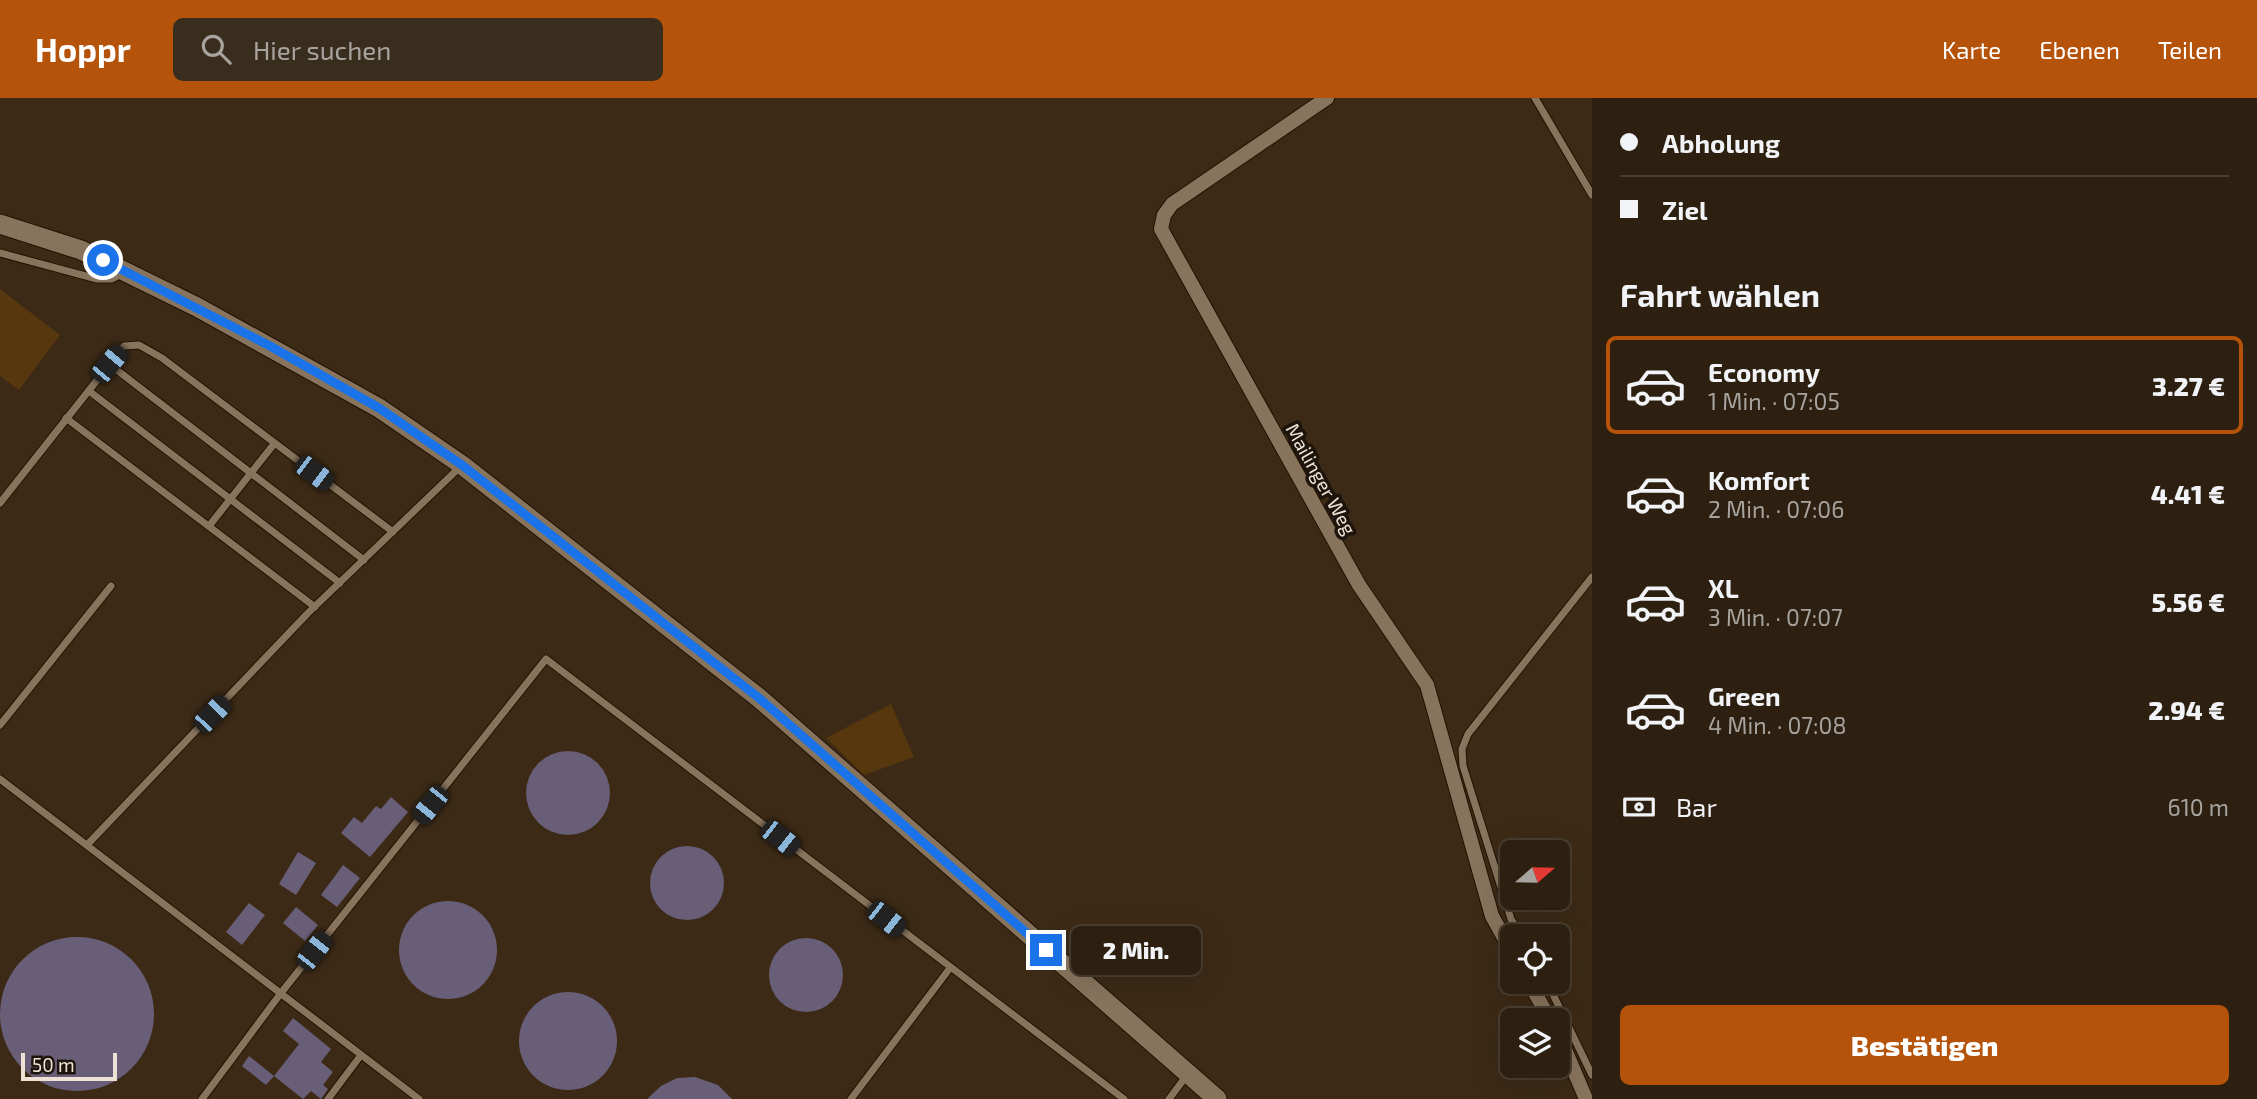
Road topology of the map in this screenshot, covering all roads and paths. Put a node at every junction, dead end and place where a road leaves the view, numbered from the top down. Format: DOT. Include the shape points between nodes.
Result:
graph roads {
  1 [pos="1327,98"];
  2 [pos="1535,98"];
  3 [pos="1592,195"];
  4 [pos="0,225"];
  5 [pos="0,253"];
  6 [pos="124,270"];
  7 [pos="109,364"];
  8 [pos="89,391"];
  9 [pos="66,418"];
  10 [pos="274,444"];
  11 [pos="462,465"];
  12 [pos="250,474"];
  13 [pos="230,499"];
  14 [pos="0,503"];
  15 [pos="209,526"];
  16 [pos="393,531"];
  17 [pos="365,560"];
  18 [pos="1592,577"];
  19 [pos="340,583"];
  20 [pos="111,586"];
  21 [pos="314,607"];
  22 [pos="0,725"];
  23 [pos="0,779"];
  24 [pos="87,845"];
  25 [pos="1514,924"];
  26 [pos="1500,930"];
  27 [pos="950,968"];
  28 [pos="281,993"];
  29 [pos="1554,994"];
  30 [pos="360,1055"];
  31 [pos="1570,1061"];
  32 [pos="1188,1075"];
  33 [pos="1592,1075"];
  34 [pos="202,1099"];
  35 [pos="328,1099"];
  36 [pos="419,1099"];
  37 [pos="850,1099"];
  38 [pos="1124,1099"];
  39 [pos="1169,1099"];
  40 [pos="1217,1099"];
  41 [pos="1586,1099"];
  1 -- 26 [label="street, Mailinger Weg" via="1172,204 1161,229 1359,585 1427,685 1492,916"];
  2 -- 3 [label="lane"];
  4 -- 6 [label="street" via="81,250"];
  5 -- 6 [label="lane" via="97,279 112,279"];
  6 -- 11 [label="street" via="379,408"];
  7 -- 8 [label="lane"];
  7 -- 10 [label="lane" via="124,346 139,345"];
  7 -- 12 [label="lane"];
  8 -- 9 [label="lane"];
  8 -- 13 [label="lane"];
  9 -- 14 [label="lane"];
  9 -- 15 [label="lane"];
  10 -- 12 [label="lane"];
  10 -- 16 [label="lane"];
  11 -- 16 [label="lane"];
  11 -- 32 [label="street" via="759,698"];
  12 -- 13 [label="lane"];
  12 -- 17 [label="lane"];
  13 -- 15 [label="lane"];
  13 -- 19 [label="lane"];
  15 -- 21 [label="lane"];
  16 -- 17 [label="lane"];
  17 -- 19 [label="lane"];
  18 -- 25 [label="lane" via="1468,734 1462,749"];
  19 -- 21 [label="lane"];
  20 -- 22 [label="lane"];
  21 -- 24 [label="lane"];
  23 -- 24 [label="lane"];
  24 -- 28 [label="lane"];
  27 -- 28 [label="lane" via="546,659"];
  27 -- 37 [label="lane"];
  27 -- 38 [label="lane"];
  28 -- 30 [label="lane"];
  28 -- 34 [label="lane"];
  29 -- 33 [label="lane"];
  30 -- 35 [label="lane"];
  30 -- 36 [label="lane"];
  31 -- 41 [label="street"];
  32 -- 39 [label="lane"];
  32 -- 40 [label="street"];
}
